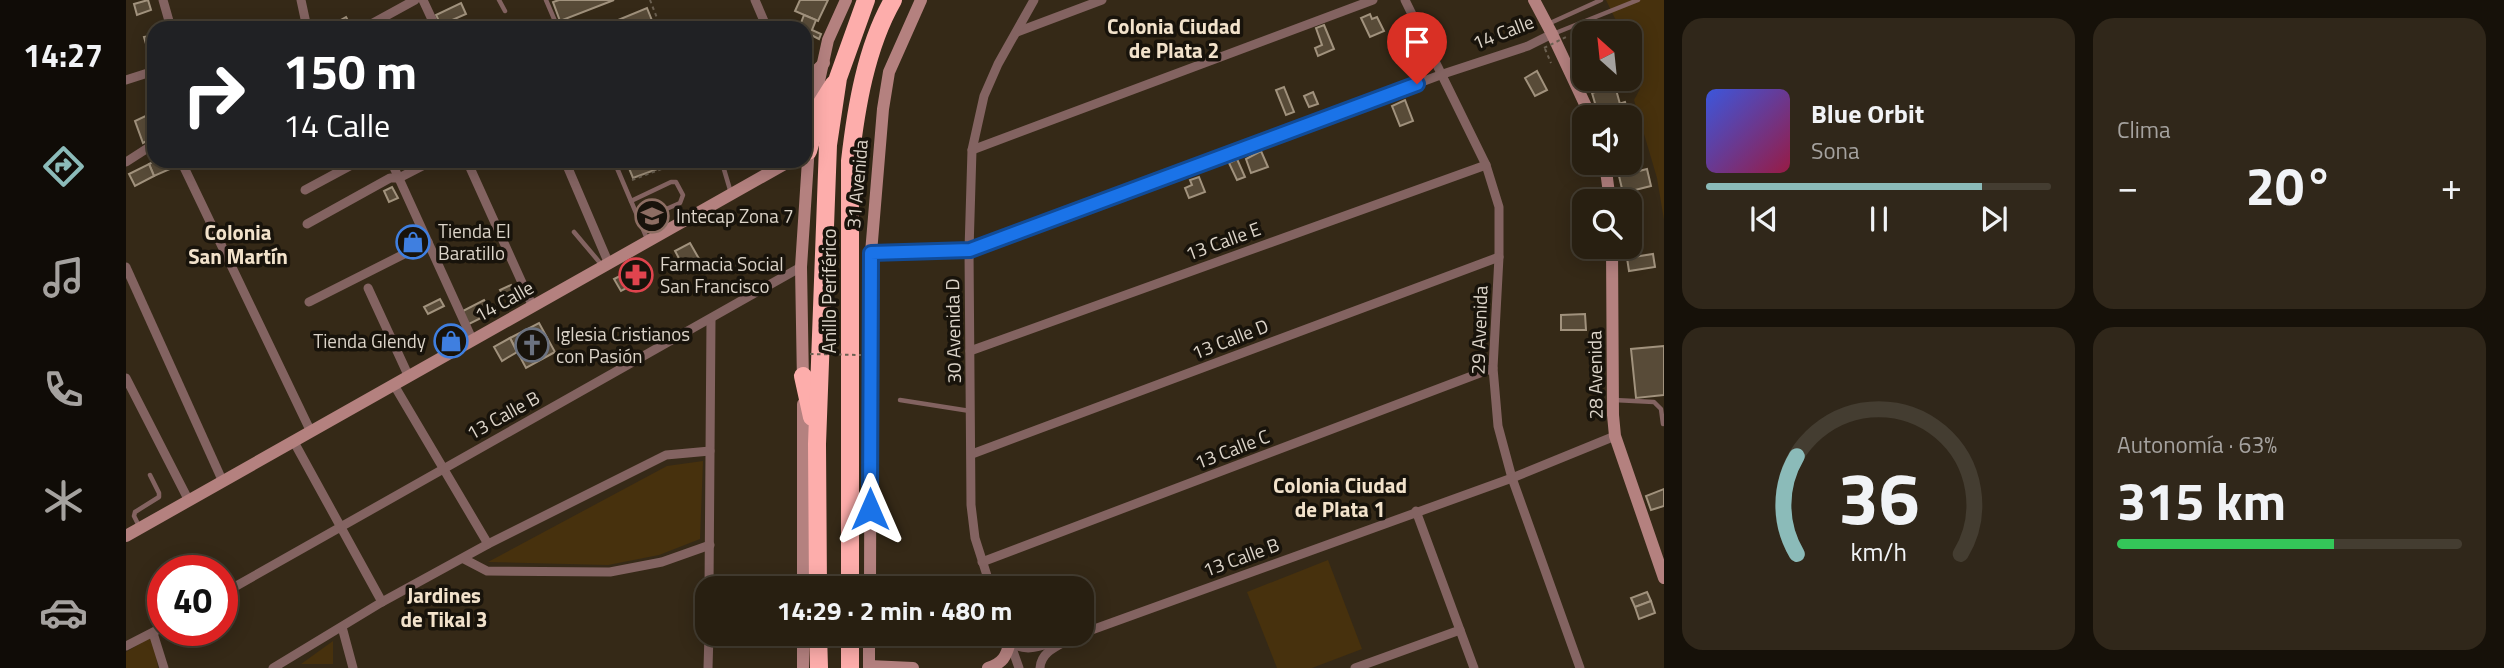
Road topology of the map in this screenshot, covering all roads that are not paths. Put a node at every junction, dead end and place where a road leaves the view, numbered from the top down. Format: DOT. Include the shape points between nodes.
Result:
graph roads {
  1 [pos="163,0"];
  2 [pos="301,0"];
  3 [pos="415,0"];
  4 [pos="422,0"];
  5 [pos="499,0"];
  6 [pos="546,0"];
  7 [pos="755,0"];
  8 [pos="846,0"];
  9 [pos="866,0"];
  10 [pos="893,0"];
  11 [pos="921,0"];
  12 [pos="1034,0"];
  13 [pos="1102,0"];
  14 [pos="1373,0"];
  15 [pos="1405,0"];
  16 [pos="1534,0"];
  17 [pos="1601,0"];
  18 [pos="1638,0"];
  19 [pos="403,3"];
  20 [pos="505,11"];
  21 [pos="169,21"];
  22 [pos="306,21"];
  23 [pos="375,21"];
  24 [pos="432,21"];
  25 [pos="555,21"];
  26 [pos="764,21"];
  27 [pos="1550,29"];
  28 [pos="1017,32"];
  29 [pos="824,62"];
  30 [pos="147,73"];
  31 [pos="812,73"];
  32 [pos="1443,74"];
  33 [pos="838,78"];
  34 [pos="126,79"];
  35 [pos="812,101"];
  36 [pos="1585,105"];
  37 [pos="812,136"];
  38 [pos="147,148"];
  39 [pos="972,150"];
  40 [pos="126,162"];
  41 [pos="1486,165"];
  42 [pos="184,168"];
  43 [pos="346,168"];
  44 [pos="394,168"];
  45 [pos="418,168"];
  46 [pos="470,168"];
  47 [pos="568,168"];
  48 [pos="617,168"];
  49 [pos="724,168"];
  50 [pos="778,168"];
  51 [pos="806,168"];
  52 [pos="399,178"];
  53 [pos="305,190"];
  54 [pos="732,194"];
  55 [pos="631,201"];
  56 [pos="639,221"];
  57 [pos="307,224"];
  58 [pos="574,232"];
  59 [pos="428,242"];
  60 [pos="648,242"];
  61 [pos="970,250"];
  62 [pos="871,253"];
  63 [pos="1499,257"];
  64 [pos="1612,259"];
  65 [pos="607,265"];
  66 [pos="126,267"];
  67 [pos="801,267"];
  68 [pos="368,288"];
  69 [pos="309,302"];
  70 [pos="533,307"];
  71 [pos="711,318"];
  72 [pos="472,341"];
  73 [pos="970,351"];
  74 [pos="1493,368"];
  75 [pos="803,376"];
  76 [pos="409,377"];
  77 [pos="126,379"];
  78 [pos="394,385"];
  79 [pos="900,400"];
  80 [pos="1613,400"];
  81 [pos="971,411"];
  82 [pos="1663,424"];
  83 [pos="311,432"];
  84 [pos="1615,436"];
  85 [pos="294,442"];
  86 [pos="817,444"];
  87 [pos="710,451"];
  88 [pos="972,454"];
  89 [pos="444,469"];
  90 [pos="150,475"];
  91 [pos="1512,478"];
  92 [pos="223,482"];
  93 [pos="189,501"];
  94 [pos="1416,511"];
  95 [pos="342,526"];
  96 [pos="140,528"];
  97 [pos="126,537"];
  98 [pos="488,544"];
  99 [pos="710,545"];
  100 [pos="464,559"];
  101 [pos="982,562"];
  102 [pos="709,576"];
  103 [pos="803,576"];
  104 [pos="818,576"];
  105 [pos="850,576"];
  106 [pos="870,576"];
  107 [pos="987,576"];
  108 [pos="1664,578"];
  109 [pos="238,585"];
  110 [pos="382,602"];
  111 [pos="342,627"];
  112 [pos="1094,629"];
  113 [pos="1460,630"];
  114 [pos="147,636"];
  115 [pos="126,646"];
  116 [pos="157,646"];
  117 [pos="709,646"];
  118 [pos="803,646"];
  119 [pos="818,646"];
  120 [pos="850,646"];
  121 [pos="869,646"];
  122 [pos="1008,646"];
  123 [pos="1012,646"];
  124 [pos="1016,646"];
  125 [pos="1038,646"];
  126 [pos="1057,646"];
  127 [pos="869,667"];
  128 [pos="163,668"];
  129 [pos="273,668"];
  130 [pos="353,668"];
  131 [pos="708,668"];
  132 [pos="803,668"];
  133 [pos="818,668"];
  134 [pos="850,668"];
  135 [pos="913,668"];
  136 [pos="988,668"];
  137 [pos="1019,668"];
  138 [pos="1040,668"];
  139 [pos="1355,668"];
  140 [pos="1474,668"];
  141 [pos="1580,668"];
  1 -- 21 [label="street"];
  2 -- 22 [label="street"];
  3 -- 19 [label="street"];
  4 -- 24 [label="street"];
  5 -- 20 [label="lane"];
  6 -- 25 [label="lane"];
  7 -- 26 [label="street"];
  8 -- 29 [label="street" via="828,40"];
  9 -- 33 [label="highway, Anillo Periférico"];
  10 -- 105 [label="highway, Anillo Periférico" via="870,57 850,161"];
  11 -- 62 [label="street, 31 Avenida" via="889,72"];
  12 -- 28 [label="street, 30 Avenida D"];
  13 -- 28 [label="street"];
  14 -- 39 [label="street"];
  15 -- 32 [label="street, 29 Avenida"];
  16 -- 27 [label="street"];
  17 -- 27 [label="lane"];
  18 -- 27 [label="lane"];
  19 -- 23 [label="street"];
  27 -- 32 [label="street, 14 Calle" via="1528,46"];
  27 -- 36 [label="street"];
  28 -- 39 [label="street, 30 Avenida D" via="984,96"];
  29 -- 31 [label="street"];
  29 -- 35 [label="street"];
  30 -- 34 [label="street"];
  32 -- 41 [label="street, 29 Avenida"];
  32 -- 61 [label="street, 14 Calle"];
  33 -- 37 [label="highway" via="822,103"];
  33 -- 86 [label="highway, Anillo Periférico" via="828,145"];
  38 -- 40 [label="street"];
  39 -- 61 [label="street, 30 Avenida D"];
  41 -- 63 [label="street, 29 Avenida" via="1499,208"];
  41 -- 73 [label="street, 13 Calle E"];
  42 -- 83 [label="street"];
  43 -- 53 [label="street"];
  44 -- 52 [label="street"];
  45 -- 52 [label="street"];
  46 -- 70 [label="street"];
  47 -- 65 [label="street"];
  48 -- 55 [label="lane"];
  49 -- 54 [label="lane"];
  50 -- 54 [label="street, 14 Calle"];
  51 -- 67 [label="street"];
  52 -- 57 [label="street" via="390,178"];
  52 -- 59 [label="street"];
  54 -- 60 [label="street, 14 Calle"];
  55 -- 56 [label="lane"];
  55 -- 56 [label="lane" via="671,182 680,186 680,203"];
  56 -- 60 [label="lane"];
  58 -- 65 [label="lane"];
  59 -- 69 [label="street"];
  59 -- 72 [label="street"];
  60 -- 65 [label="street, 14 Calle"];
  61 -- 62 [label="street, 14 Calle"];
  61 -- 73 [label="street, 30 Avenida D"];
  62 -- 106 [label="street, 31 Avenida"];
  63 -- 74 [label="street, 29 Avenida"];
  63 -- 88 [label="street, 13 Calle D"];
  64 -- 80 [label="street, 28 Avenida"];
  65 -- 70 [label="street, 14 Calle"];
  66 -- 92 [label="street"];
  67 -- 71 [label="street, 13 Calle B"];
  67 -- 75 [label="street"];
  68 -- 76 [label="street"];
  70 -- 72 [label="street, 14 Calle"];
  71 -- 87 [label="street"];
  71 -- 89 [label="street, 13 Calle B"];
  72 -- 76 [label="street, 14 Calle"];
  73 -- 81 [label="street, 30 Avenida D"];
  74 -- 91 [label="street, 29 Avenida" via="1498,426"];
  74 -- 101 [label="street, 13 Calle C"];
  75 -- 86 [label="highway"];
  75 -- 103 [label="street"];
  76 -- 78 [label="street, 14 Calle"];
  77 -- 93 [label="street"];
  78 -- 83 [label="street, 14 Calle"];
  78 -- 89 [label="street"];
  79 -- 81 [label="lane"];
  80 -- 82 [label="lane" via="1654,402 1661,409"];
  80 -- 84 [label="street, 28 Avenida"];
  81 -- 88 [label="street, 30 Avenida D"];
  83 -- 85 [label="street, 14 Calle"];
  84 -- 91 [label="street, 13 Calle B"];
  84 -- 108 [label="street, 28 Avenida"];
  85 -- 92 [label="street, 14 Calle"];
  85 -- 95 [label="street"];
  86 -- 104 [label="highway, Anillo Periférico"];
  87 -- 98 [label="street" via="666,454"];
  87 -- 99 [label="street"];
  88 -- 101 [label="street, 30 Avenida D" via="971,505"];
  89 -- 95 [label="street, 13 Calle B"];
  89 -- 98 [label="street"];
  90 -- 96 [label="lane" via="159,496 135,512"];
  91 -- 94 [label="street, 13 Calle B"];
  91 -- 141 [label="street, 29 Avenida"];
  92 -- 93 [label="street, 14 Calle"];
  93 -- 96 [label="street, 14 Calle"];
  94 -- 112 [label="street, 13 Calle B"];
  94 -- 113 [label="street"];
  95 -- 109 [label="street, 13 Calle B"];
  95 -- 110 [label="street"];
  96 -- 97 [label="street, 14 Calle"];
  98 -- 100 [label="street"];
  99 -- 100 [label="street" via="662,562 610,572 487,571"];
  99 -- 102 [label="street"];
  100 -- 110 [label="street"];
  101 -- 107 [label="street, 30 Avenida D"];
  110 -- 111 [label="street"];
  111 -- 129 [label="street"];
  111 -- 130 [label="street"];
  113 -- 139 [label="street"];
  113 -- 140 [label="street"];
  114 -- 115 [label="street"];
  116 -- 128 [label="street"];
  117 -- 131 [label="street"];
  118 -- 132 [label="street"];
  119 -- 133 [label="highway"];
  120 -- 134 [label="highway"];
  121 -- 127 [label="street"];
  122 -- 136 [label="street" via="1000,664"];
  123 -- 137 [label="street"];
  124 -- 125 [label="street, 13 Calle B"];
  126 -- 138 [label="street, 13 Calle B" via="1040,660"];
  127 -- 135 [label="street"];
}
